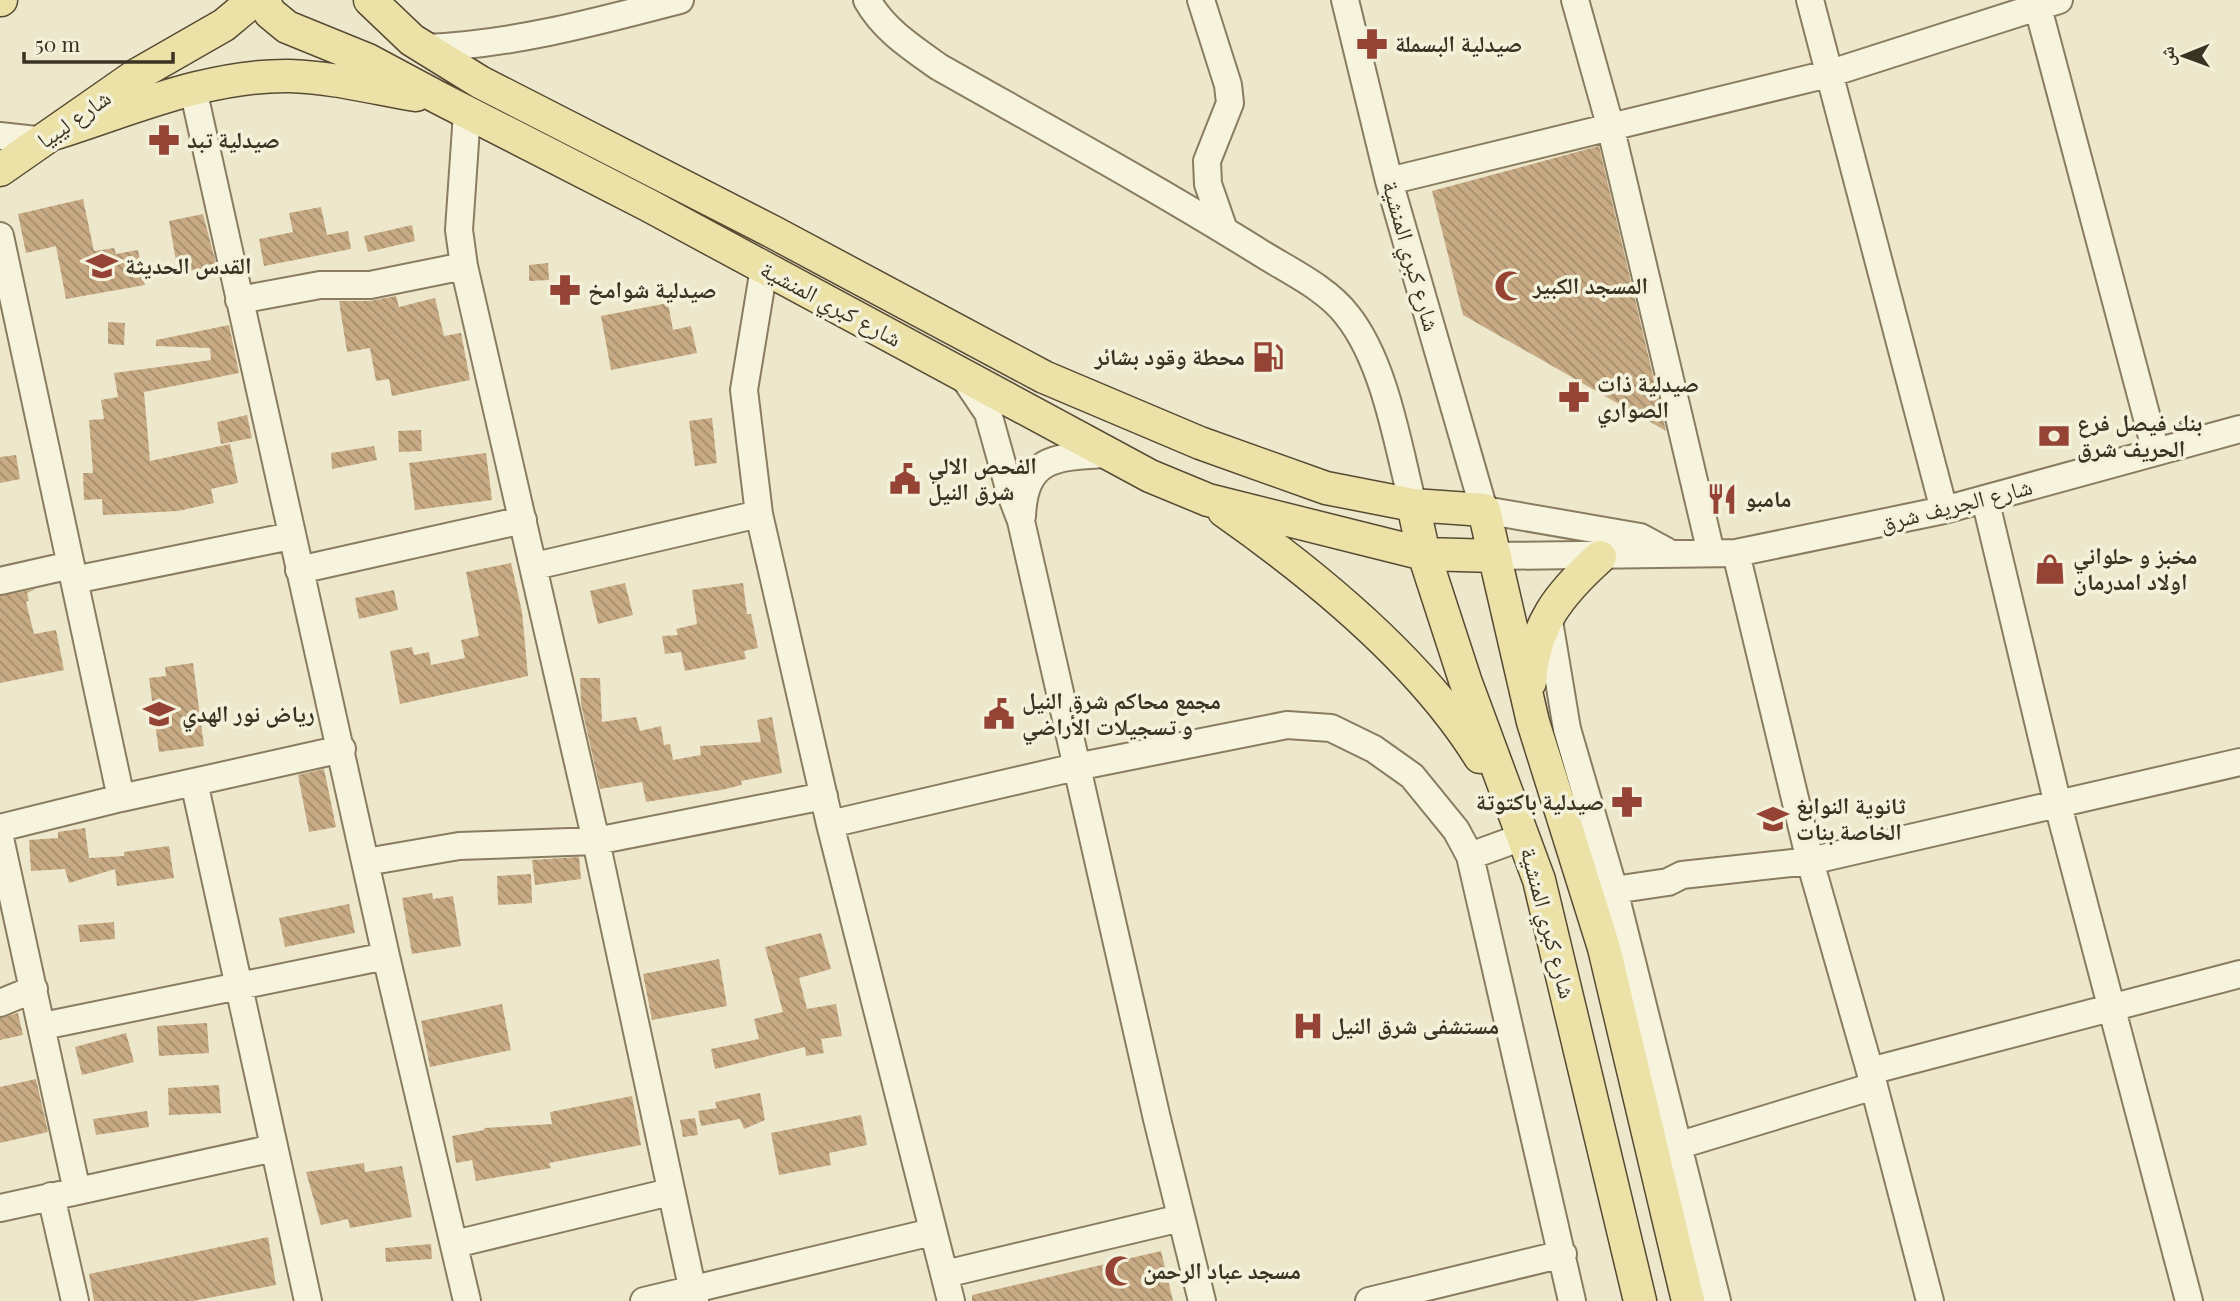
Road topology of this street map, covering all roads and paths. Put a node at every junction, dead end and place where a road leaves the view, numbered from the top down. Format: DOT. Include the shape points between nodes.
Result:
graph roads {
  1 [pos="254,0"];
  2 [pos="263,0"];
  3 [pos="370,0"];
  4 [pos="680,0"];
  5 [pos="867,0"];
  6 [pos="1201,0"];
  7 [pos="1345,0"];
  8 [pos="1576,0"];
  9 [pos="1810,0"];
  10 [pos="2045,2"];
  11 [pos="424,48"];
  12 [pos="1828,74"];
  13 [pos="192,89"];
  14 [pos="439,98"];
  15 [pos="467,113"];
  16 [pos="1610,125"];
  17 [pos="0,136"];
  18 [pos="50,137"];
  19 [pos="0,170"];
  20 [pos="1389,181"];
  21 [pos="1224,230"];
  22 [pos="0,236"];
  23 [pos="464,266"];
  24 [pos="764,268"];
  25 [pos="239,300"];
  26 [pos="963,376"];
  27 [pos="2240,429"];
  28 [pos="2156,452"];
  29 [pos="1105,454"];
  30 [pos="1984,499"];
  31 [pos="1208,500"];
  32 [pos="1413,505"];
  33 [pos="1484,510"];
  34 [pos="1944,510"];
  35 [pos="760,514"];
  36 [pos="523,520"];
  37 [pos="1021,521"];
  38 [pos="291,536"];
  39 [pos="1667,552"];
  40 [pos="1724,553"];
  41 [pos="1424,554"];
  42 [pos="1495,556"];
  43 [pos="1600,557"];
  44 [pos="535,566"];
  45 [pos="299,570"];
  46 [pos="72,573"];
  47 [pos="0,581"];
  48 [pos="1548,615"];
  49 [pos="1533,722"];
  50 [pos="342,749"];
  51 [pos="2240,762"];
  52 [pos="1076,767"];
  53 [pos="194,782"];
  54 [pos="824,796"];
  55 [pos="121,798"];
  56 [pos="2058,805"];
  57 [pos="1519,823"];
  58 [pos="830,824"];
  59 [pos="0,828"];
  60 [pos="0,838"];
  61 [pos="596,841"];
  62 [pos="1470,856"];
  63 [pos="1810,861"];
  64 [pos="366,862"];
  65 [pos="1614,890"];
  66 [pos="386,956"];
  67 [pos="2240,974"];
  68 [pos="239,986"];
  69 [pos="34,989"];
  70 [pos="0,1003"];
  71 [pos="2112,1009"];
  72 [pos="43,1026"];
  73 [pos="1872,1079"];
  74 [pos="1680,1145"];
  75 [pos="274,1148"];
  76 [pos="77,1191"];
  77 [pos="670,1192"];
  78 [pos="51,1196"];
  79 [pos="0,1208"];
  80 [pos="1181,1218"];
  81 [pos="932,1232"];
  82 [pos="455,1244"];
  83 [pos="1563,1254"];
  84 [pos="945,1274"];
  85 [pos="694,1296"];
  86 [pos="465,1300"];
  87 [pos="75,1301"];
  88 [pos="308,1301"];
  89 [pos="644,1301"];
  90 [pos="951,1301"];
  91 [pos="1202,1301"];
  92 [pos="1370,1301"];
  93 [pos="1572,1301"];
  94 [pos="1640,1301"];
  95 [pos="1688,1301"];
  96 [pos="1717,1301"];
  97 [pos="1930,1301"];
  98 [pos="2189,1301"];
  1 -- 18 [label="main road, شارع ليبيا" via="224,25 135,76"];
  2 -- 14 [label="main road, شارع كبري المنشية" via="287,27 368,60"];
  3 -- 11 [label="main road, شارع كبري المنشية"];
  4 -- 11 [label="street" via="523,37"];
  5 -- 21 [label="street" via="897,38 939,66"];
  6 -- 21 [label="street" via="1230,103 1207,162 1208,184"];
  7 -- 20 [label="street, شارع كبري المنشية"];
  8 -- 16 [label="street"];
  9 -- 12 [label="street"];
  10 -- 12 [label="street"];
  10 -- 28 [label="street"];
  11 -- 32 [label="main road, شارع كبري المنشية" via="480,82 1044,377 1298,479 1356,496"];
  12 -- 16 [label="street"];
  12 -- 34 [label="street"];
  13 -- 14 [label="main road" via="289,76"];
  13 -- 18 [label="main road"];
  13 -- 25 [label="street"];
  14 -- 15 [label="main road, شارع كبري المنشية"];
  15 -- 23 [label="street" via="459,230"];
  15 -- 24 [label="main road, شارع كبري المنشية"];
  16 -- 20 [label="street"];
  16 -- 40 [label="street"];
  17 -- 18 [label="street"];
  18 -- 19 [label="main road, شارع ليبيا"];
  20 -- 33 [label="street, شارع كبري المنشية"];
  21 -- 32 [label="street" via="1346,313 1365,343 1386,400"];
  22 -- 46 [label="street"];
  23 -- 25 [label="street" via="370,285 320,285"];
  23 -- 36 [label="street"];
  24 -- 26 [label="main road, شارع كبري المنشية"];
  24 -- 35 [label="street" via="744,390"];
  25 -- 38 [label="street"];
  26 -- 29 [label="main road, شارع كبري المنشية"];
  26 -- 37 [label="street" via="988,413"];
  27 -- 28 [label="street, شارع الجريف شرق"];
  28 -- 30 [label="street, شارع الجريف شرق"];
  29 -- 31 [label="main road, شارع كبري المنشية"];
  29 -- 37 [label="street" via="1055,459 1035,470 1025,490"];
  30 -- 34 [label="street, شارع الجريف شرق"];
  30 -- 56 [label="street"];
  31 -- 41 [label="main road, شارع كبري المنشية"];
  31 -- 57 [label="main road" via="1286,556 1398,658 1449,712"];
  32 -- 33 [label="main road, شارع كبري المنشية"];
  32 -- 41 [label="main road, شارع كبري المنشية"];
  33 -- 39 [label="street" via="1640,537"];
  33 -- 42 [label="main road, شارع كبري المنشية"];
  34 -- 40 [label="street, شارع الجريف شرق"];
  35 -- 44 [label="street"];
  35 -- 54 [label="street"];
  36 -- 44 [label="street"];
  36 -- 45 [label="street"];
  37 -- 52 [label="street"];
  38 -- 45 [label="street"];
  38 -- 46 [label="street"];
  39 -- 40 [label="street, شارع الجريف شرق"];
  39 -- 43 [label="street, شارع الجريف شرق"];
  40 -- 63 [label="street"];
  41 -- 42 [label="main road, شارع كبري المنشية"];
  41 -- 57 [label="main road, شارع كبري المنشية"];
  42 -- 43 [label="street, شارع الجريف شرق"];
  42 -- 49 [label="main road, شارع كبري المنشية"];
  43 -- 48 [label="main road" via="1571,583"];
  44 -- 61 [label="street"];
  45 -- 50 [label="street"];
  46 -- 47 [label="street"];
  46 -- 55 [label="street"];
  48 -- 49 [label="main road" via="1532,651"];
  48 -- 65 [label="street" via="1567,729"];
  49 -- 95 [label="main road, شارع كبري المنشية" via="1604,948"];
  50 -- 53 [label="street"];
  50 -- 64 [label="street"];
  51 -- 56 [label="street"];
  52 -- 58 [label="street"];
  52 -- 62 [label="street" via="1287,724 1331,728 1374,749 1412,776 1456,830"];
  52 -- 80 [label="street"];
  53 -- 55 [label="street"];
  53 -- 68 [label="street"];
  54 -- 58 [label="street"];
  54 -- 61 [label="street"];
  55 -- 59 [label="street"];
  56 -- 63 [label="street"];
  56 -- 71 [label="street"];
  57 -- 62 [label="street"];
  57 -- 94 [label="main road, شارع كبري المنشية" via="1557,949"];
  58 -- 81 [label="street"];
  60 -- 69 [label="street"];
  61 -- 64 [label="street" via="459,846"];
  61 -- 77 [label="street"];
  62 -- 83 [label="street"];
  63 -- 65 [label="street" via="1682,875 1668,882"];
  63 -- 73 [label="street"];
  64 -- 66 [label="street"];
  65 -- 74 [label="street"];
  66 -- 68 [label="street"];
  66 -- 82 [label="street"];
  67 -- 71 [label="street"];
  68 -- 72 [label="street"];
  68 -- 75 [label="street"];
  69 -- 70 [label="street"];
  69 -- 72 [label="street"];
  71 -- 73 [label="street"];
  71 -- 98 [label="street"];
  72 -- 76 [label="street"];
  73 -- 74 [label="street"];
  73 -- 97 [label="street"];
  74 -- 96 [label="street"];
  75 -- 76 [label="street"];
  75 -- 88 [label="street"];
  76 -- 78 [label="street"];
  77 -- 82 [label="street"];
  77 -- 85 [label="street"];
  78 -- 79 [label="street"];
  78 -- 87 [label="street"];
  80 -- 84 [label="street"];
  80 -- 91 [label="street"];
  81 -- 84 [label="street"];
  81 -- 85 [label="street"];
  82 -- 86 [label="street"];
  83 -- 92 [label="street"];
  83 -- 93 [label="street"];
  84 -- 90 [label="street"];
  85 -- 89 [label="street"];
}
